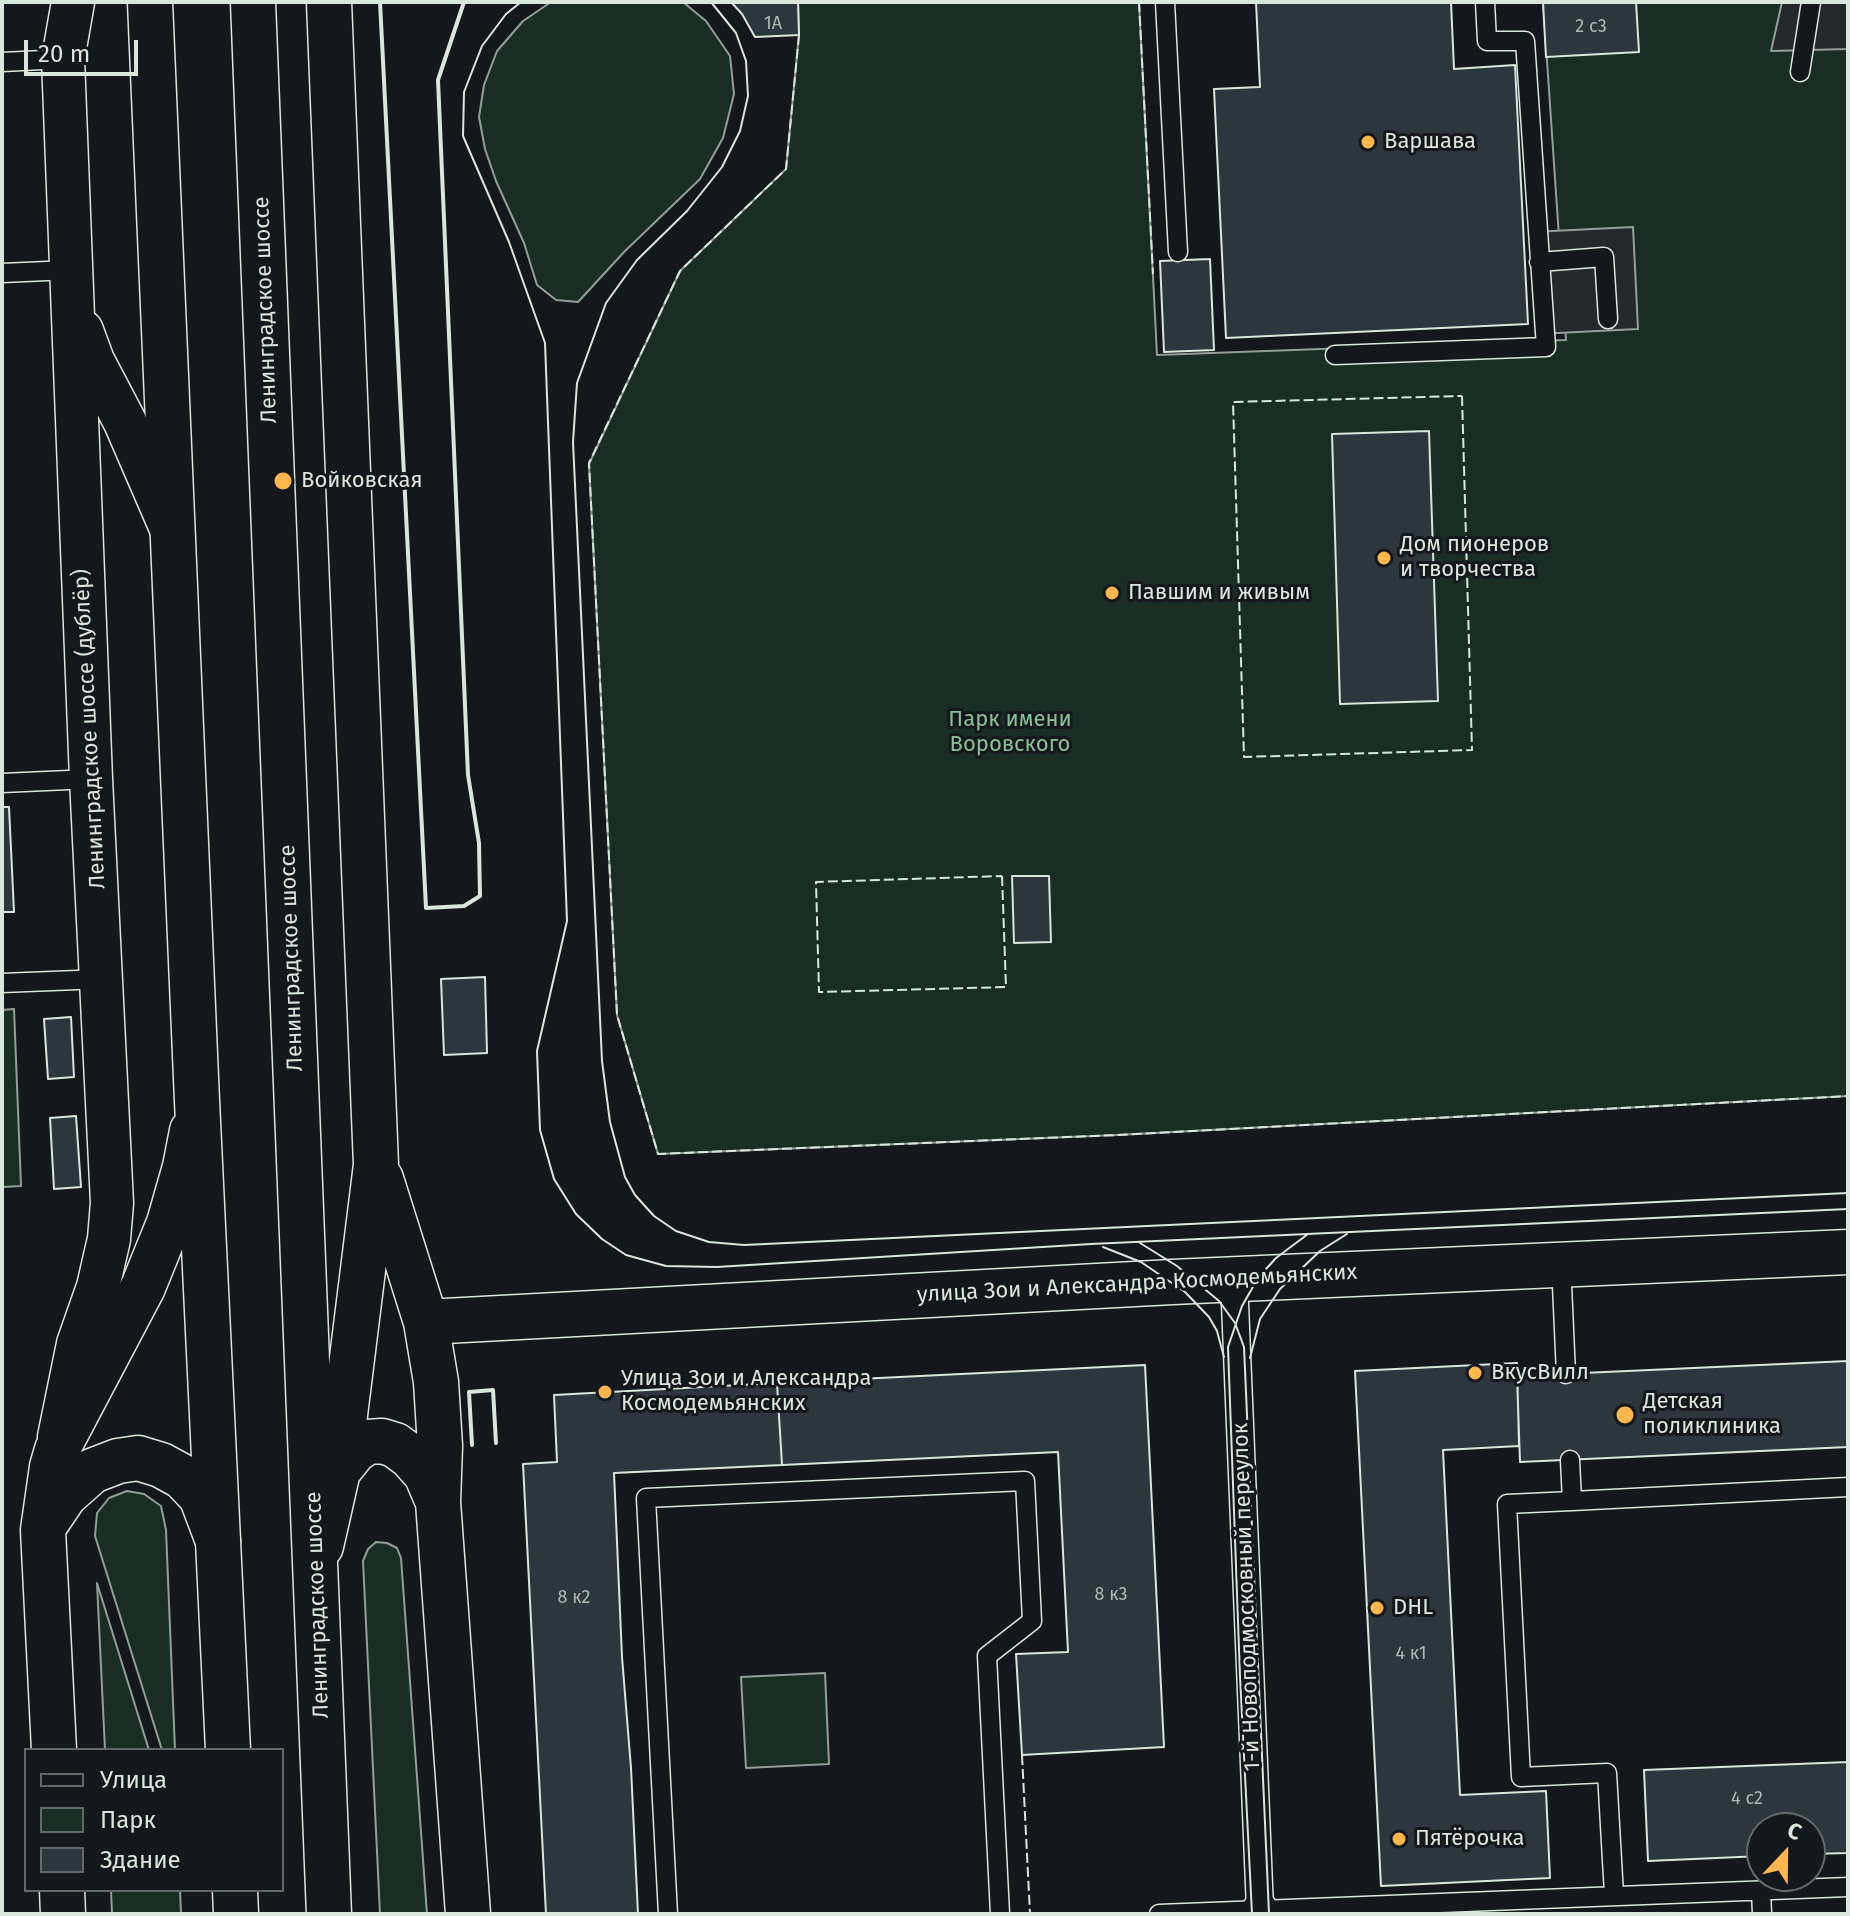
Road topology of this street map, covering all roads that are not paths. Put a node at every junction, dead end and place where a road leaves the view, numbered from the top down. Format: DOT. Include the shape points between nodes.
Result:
graph roads {
  1 [pos="73,2"];
  2 [pos="150,2"];
  3 [pos="253,2"];
  4 [pos="329,2"];
  5 [pos="1165,2"];
  6 [pos="1485,2"];
  7 [pos="1811,2"];
  8 [pos="63,59"];
  9 [pos="2,62"];
  10 [pos="1800,72"];
  11 [pos="1178,252"];
  12 [pos="1539,262"];
  13 [pos="2,273"];
  14 [pos="71,287"];
  15 [pos="1608,319"];
  16 [pos="1335,355"];
  17 [pos="173,531"];
  18 [pos="91,779"];
  19 [pos="2,783"];
  20 [pos="102,979"];
  21 [pos="2,983"];
  22 [pos="197,1101"];
  23 [pos="376,1165"];
  24 [pos="1848,1252"];
  25 [pos="1561,1263"];
  26 [pos="1234,1280"];
  27 [pos="426,1322"];
  28 [pos="1566,1374"];
  29 [pos="57,1450"];
  30 [pos="1570,1460"];
  31 [pos="338,1471"];
  32 [pos="1848,1487"];
  33 [pos="1572,1501"];
  34 [pos="438,1502"];
  35 [pos="44,1526"];
  36 [pos="218,1541"];
  37 [pos="316,1563"];
  38 [pos="54,1748"];
  39 [pos="228,1748"];
  40 [pos="1848,1887"];
  41 [pos="1826,1888"];
  42 [pos="1746,1891"];
  43 [pos="62,1892"];
  44 [pos="235,1892"];
  45 [pos="1761,1892"];
  46 [pos="1614,1895"];
  47 [pos="1562,1906"];
  48 [pos="1260,1911"];
  49 [pos="63,1914"];
  50 [pos="236,1914"];
  51 [pos="329,1914"];
  52 [pos="468,1914"];
  53 [pos="668,1914"];
  54 [pos="1000,1914"];
  55 [pos="1159,1914"];
  56 [pos="1762,1914"];
  1 -- 8 [label="street, Ленинградское шоссе (дублёр)"];
  2 -- 17 [label="main road"];
  3 -- 37 [label="main road, Ленинградское шоссе"];
  4 -- 23 [label="main road"];
  5 -- 11 [label="lane"];
  6 -- 12 [label="lane" via="1487,41 1525,41"];
  7 -- 10 [label="lane"];
  8 -- 9 [label="lane"];
  8 -- 14 [label="street, Ленинградское шоссе (дублёр)"];
  12 -- 15 [label="lane" via="1604,257"];
  12 -- 16 [label="lane" via="1546,347"];
  13 -- 14 [label="lane"];
  14 -- 17 [label="street" via="93,361"];
  14 -- 18 [label="street, Ленинградское шоссе (дублёр)"];
  17 -- 22 [label="main road"];
  18 -- 19 [label="lane"];
  18 -- 20 [label="street, Ленинградское шоссе (дублёр)"];
  20 -- 21 [label="lane"];
  20 -- 29 [label="street, Ленинградское шоссе (дублёр)" via="109,1239 72,1367"];
  22 -- 29 [label="main road" via="169,1223 143,1287"];
  22 -- 36 [label="main road"];
  23 -- 27 [label="main road"];
  23 -- 31 [label="main road"];
  24 -- 25 [label="main road, улица Зои и Александра Космодемьянских"];
  25 -- 26 [label="main road, улица Зои и Александра Космодемьянских"];
  25 -- 28 [label="lane"];
  26 -- 27 [label="main road, улица Зои и Александра Космодемьянских"];
  26 -- 48 [label="street, 1-й Новоподмосковный переулок"];
  27 -- 34 [label="main road" via="436,1382"];
  29 -- 35 [label="main road"];
  30 -- 33 [label="lane"];
  31 -- 34 [label="main road" via="367,1442 395,1445 426,1474"];
  31 -- 37 [label="main road"];
  32 -- 33 [label="lane"];
  33 -- 46 [label="lane" via="1507,1504 1521,1777 1607,1773"];
  34 -- 52 [label="main road"];
  35 -- 36 [label="main road" via="65,1495 92,1471 138,1458 183,1477 201,1496"];
  35 -- 38 [label="main road"];
  36 -- 39 [label="main road"];
  37 -- 51 [label="main road, Ленинградское шоссе"];
  40 -- 41 [label="lane"];
  42 -- 46 [label="lane"];
  43 -- 49 [label="main road"];
  44 -- 50 [label="main road"];
  45 -- 56 [label="lane"];
  46 -- 47 [label="lane"];
  47 -- 48 [label="lane"];
  48 -- 55 [label="lane"];
  53 -- 54 [label="lane" via="646,1498 1025,1481 1032,1621 987,1656"];
}
